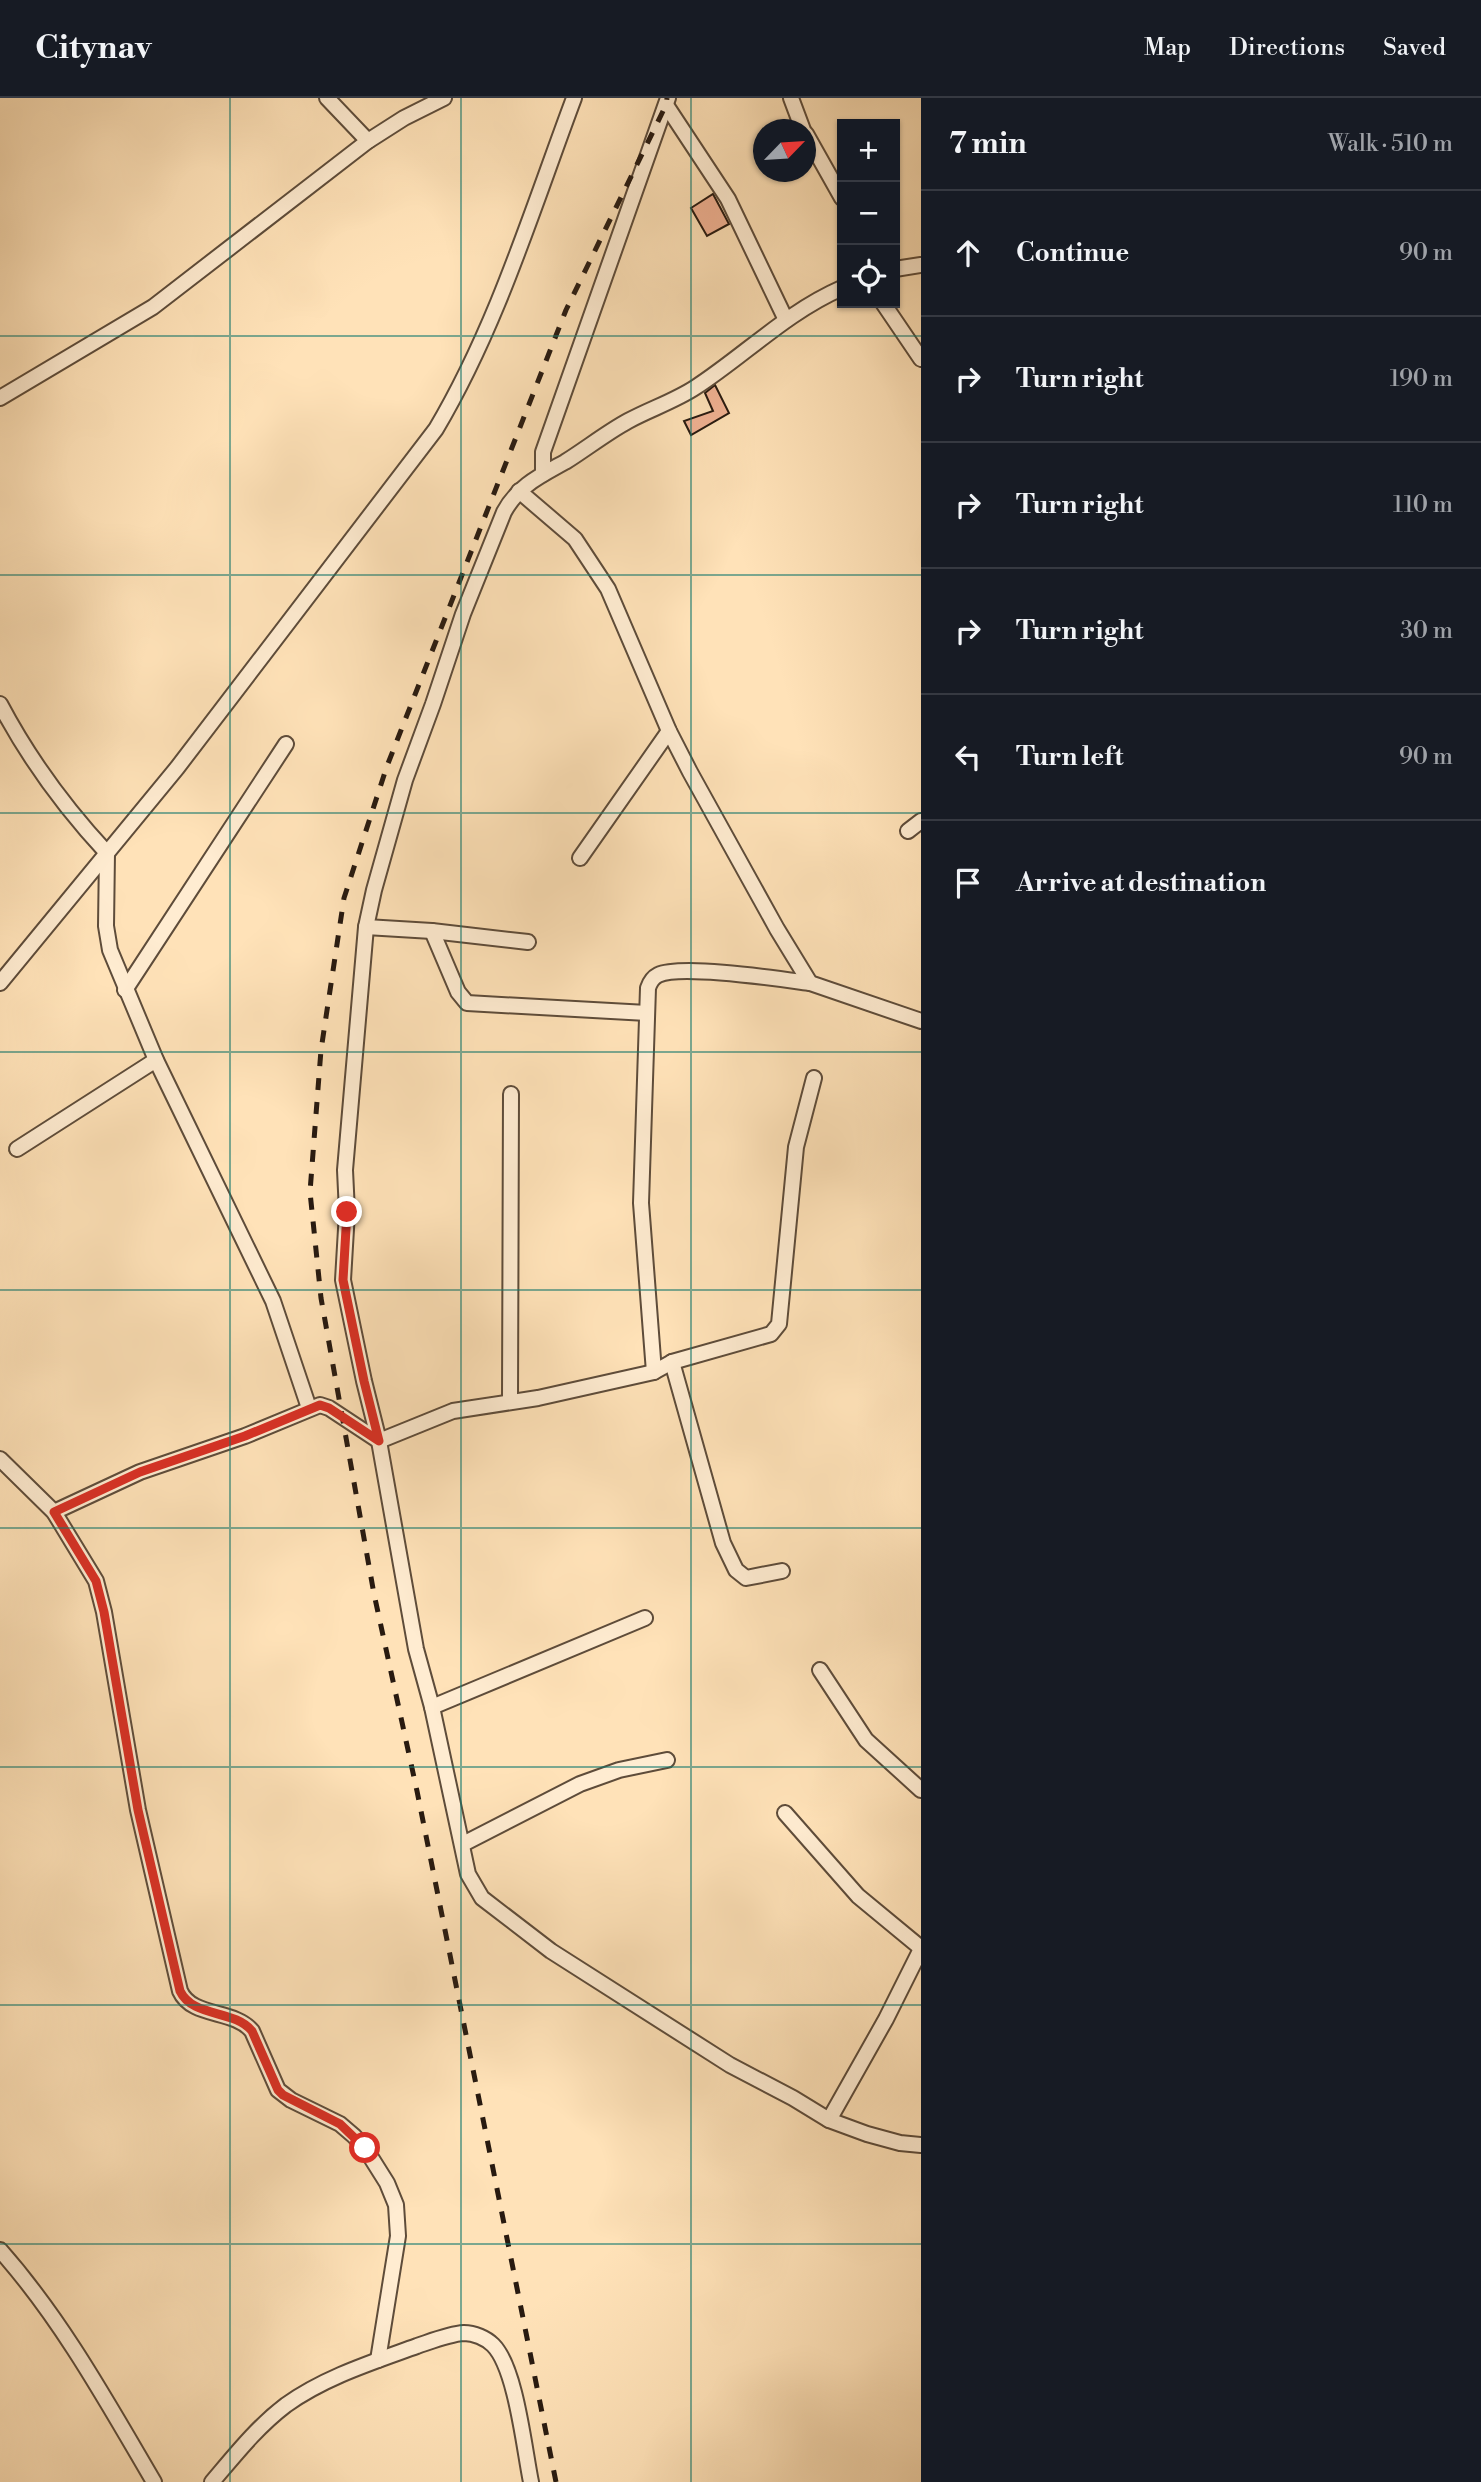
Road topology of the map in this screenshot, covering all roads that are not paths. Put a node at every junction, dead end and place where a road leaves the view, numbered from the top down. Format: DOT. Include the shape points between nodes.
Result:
graph roads {
  1 [pos="327,98"];
  2 [pos="444,98"];
  3 [pos="574,98"];
  4 [pos="791,98"];
  5 [pos="667,102"];
  6 [pos="799,119"];
  7 [pos="368,141"];
  8 [pos="816,153"];
  9 [pos="837,189"];
  10 [pos="921,265"];
  11 [pos="900,268"];
  12 [pos="837,291"];
  13 [pos="886,308"];
  14 [pos="786,320"];
  15 [pos="921,359"];
  16 [pos="0,398"];
  17 [pos="543,474"];
  18 [pos="519,491"];
  19 [pos="0,704"];
  20 [pos="669,731"];
  21 [pos="286,744"];
  22 [pos="921,821"];
  23 [pos="908,831"];
  24 [pos="107,853"];
  25 [pos="580,858"];
  26 [pos="366,927"];
  27 [pos="432,931"];
  28 [pos="528,942"];
  29 [pos="0,983"];
  30 [pos="810,983"];
  31 [pos="125,990"];
  32 [pos="647,1013"];
  33 [pos="921,1021"];
  34 [pos="156,1060"];
  35 [pos="814,1078"];
  36 [pos="511,1094"];
  37 [pos="17,1149"];
  38 [pos="672,1362"];
  39 [pos="654,1372"];
  40 [pos="510,1401"];
  41 [pos="309,1408"];
  42 [pos="379,1441"];
  43 [pos="0,1459"];
  44 [pos="54,1512"];
  45 [pos="782,1571"];
  46 [pos="645,1618"];
  47 [pos="820,1670"];
  48 [pos="432,1707"];
  49 [pos="667,1760"];
  50 [pos="921,1790"];
  51 [pos="785,1813"];
  52 [pos="463,1844"];
  53 [pos="921,1949"];
  54 [pos="829,2120"];
  55 [pos="921,2145"];
  56 [pos="0,2250"];
  57 [pos="378,2360"];
  58 [pos="154,2482"];
  59 [pos="212,2482"];
  60 [pos="531,2482"];
  1 -- 7 [label="street"];
  2 -- 7 [label="street"];
  3 -- 24 [label="street" via="485,336 436,429"];
  4 -- 6 [label="street"];
  5 -- 14 [label="street" via="728,199"];
  5 -- 17 [label="street" via="542,452"];
  7 -- 16 [label="street" via="153,307"];
  8 -- 9 [label="street"];
  10 -- 11 [label="street"];
  12 -- 14 [label="street"];
  13 -- 15 [label="street"];
  14 -- 17 [label="street" via="692,390 607,432"];
  17 -- 18 [label="street"];
  18 -- 20 [label="street" via="575,539 592,562"];
  18 -- 26 [label="street" via="489,543 405,780"];
  19 -- 24 [label="street" via="28,751"];
  20 -- 25 [label="street"];
  20 -- 30 [label="street"];
  21 -- 31 [label="street"];
  22 -- 23 [label="street"];
  24 -- 29 [label="street"];
  24 -- 31 [label="street" via="106,926"];
  26 -- 27 [label="street"];
  26 -- 42 [label="street" via="345,1170 343,1280"];
  27 -- 28 [label="street"];
  27 -- 32 [label="street" via="467,1003"];
  30 -- 32 [label="street" via="727,973 666,973 652,980 648,988"];
  30 -- 33 [label="street"];
  31 -- 34 [label="street"];
  32 -- 39 [label="street" via="642,1214"];
  34 -- 37 [label="street"];
  34 -- 41 [label="street" via="274,1301"];
  35 -- 38 [label="street" via="796,1147 777,1330"];
  36 -- 40 [label="street"];
  38 -- 39 [label="street"];
  38 -- 45 [label="street" via="723,1543 736,1570 746,1578"];
  39 -- 40 [label="street"];
  40 -- 42 [label="street" via="453,1411"];
  41 -- 42 [label="street" via="329,1408"];
  41 -- 44 [label="street" via="245,1436 140,1472"];
  42 -- 48 [label="street" via="416,1649"];
  43 -- 44 [label="street"];
  44 -- 57 [label="street" via="96,1581 138,1810 180,1991 191,2005 247,2025 278,2090 354,2136 396,2204 398,2236"];
  46 -- 48 [label="street"];
  47 -- 50 [label="street" via="866,1740"];
  48 -- 52 [label="street"];
  49 -- 52 [label="street" via="580,1784"];
  51 -- 53 [label="street" via="858,1896"];
  52 -- 54 [label="street" via="473,1885 500,1913 730,2066"];
  53 -- 54 [label="street"];
  54 -- 55 [label="street" via="900,2143"];
  56 -- 58 [label="street" via="58,2324"];
  57 -- 59 [label="street" via="323,2383 287,2405 254,2433"];
  57 -- 60 [label="street" via="464,2333 491,2343 508,2370"];
}
